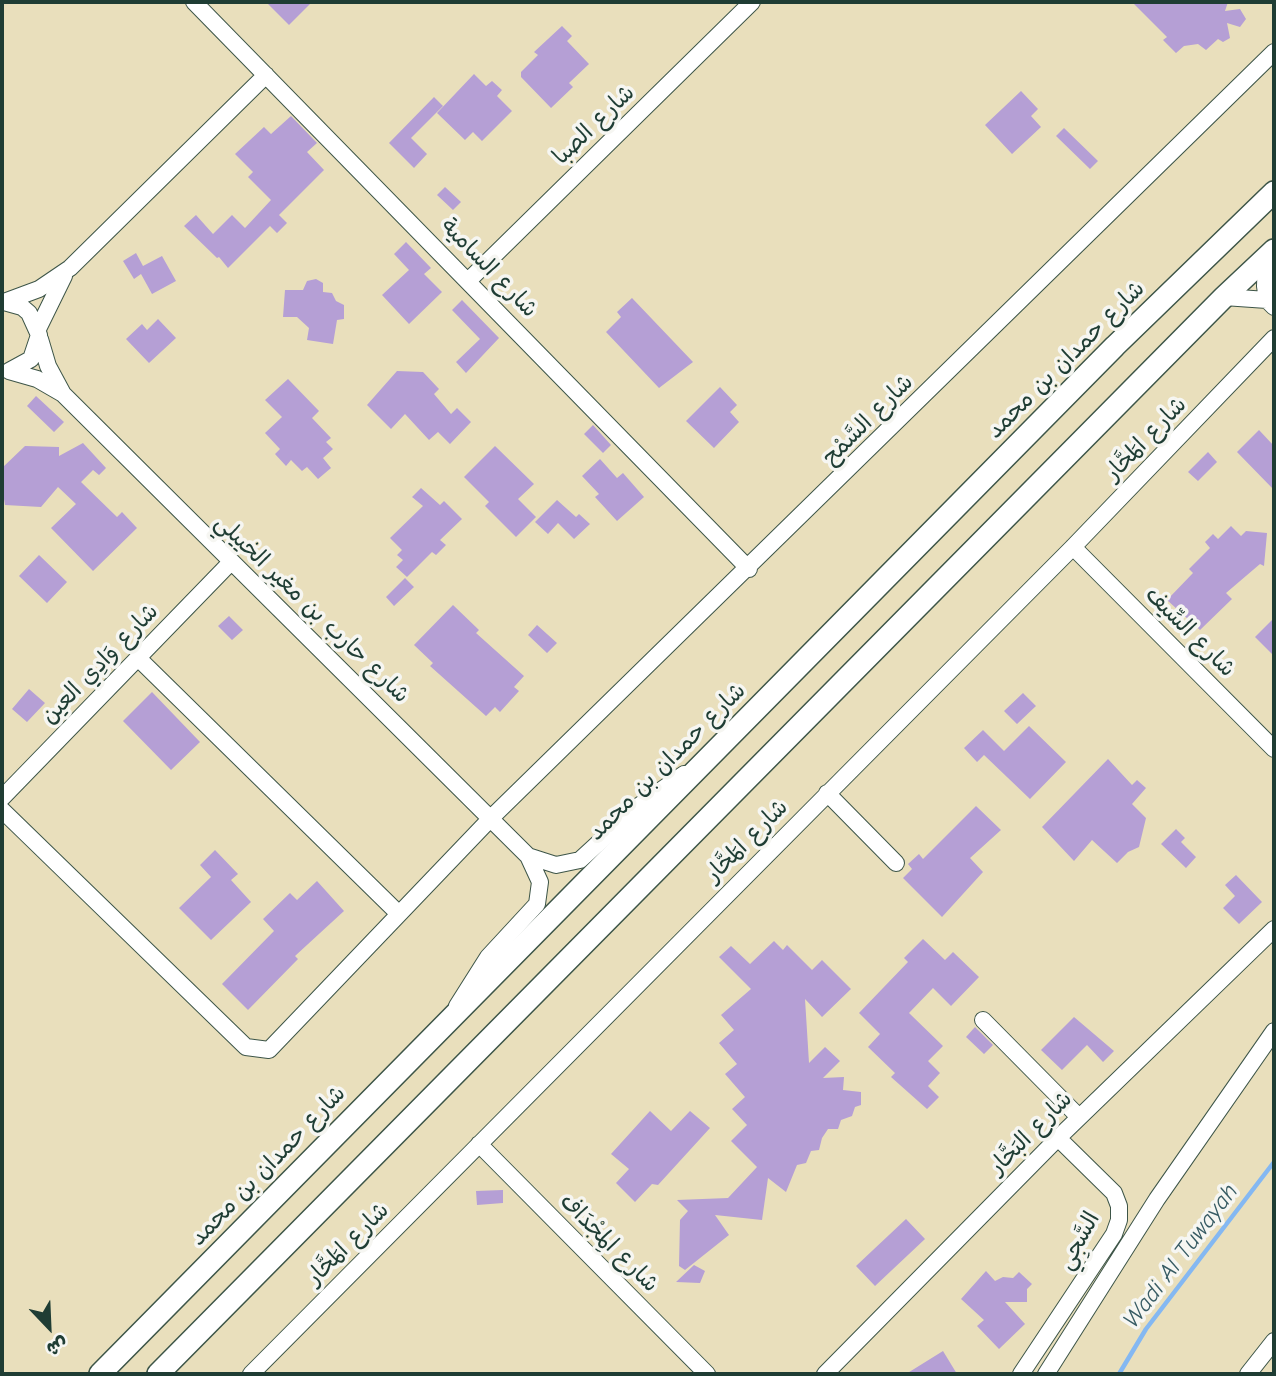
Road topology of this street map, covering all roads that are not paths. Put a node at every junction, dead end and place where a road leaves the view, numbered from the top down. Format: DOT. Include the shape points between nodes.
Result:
graph roads {
  1 [pos="194,2"];
  2 [pos="752,2"];
  3 [pos="1274,52"];
  4 [pos="266,75"];
  5 [pos="1274,192"];
  6 [pos="1270,254"];
  7 [pos="70,268"];
  8 [pos="469,280"];
  9 [pos="1224,297"];
  10 [pos="3,302"];
  11 [pos="1271,304"];
  12 [pos="38,332"];
  13 [pos="1274,338"];
  14 [pos="4,372"];
  15 [pos="63,394"];
  16 [pos="1073,547"];
  17 [pos="231,562"];
  18 [pos="749,569"];
  19 [pos="138,658"];
  20 [pos="1274,749"];
  21 [pos="704,762"];
  22 [pos="827,793"];
  23 [pos="2,798"];
  24 [pos="2,810"];
  25 [pos="492,817"];
  26 [pos="528,856"];
  27 [pos="896,863"];
  28 [pos="399,914"];
  29 [pos="1274,929"];
  30 [pos="453,1015"];
  31 [pos="983,1020"];
  32 [pos="1274,1031"];
  33 [pos="1079,1117"];
  34 [pos="1058,1138"];
  35 [pos="479,1144"];
  36 [pos="1274,1340"];
  37 [pos="100,1374"];
  38 [pos="158,1374"];
  39 [pos="251,1374"];
  40 [pos="707,1374"];
  41 [pos="825,1374"];
  42 [pos="1021,1374"];
  43 [pos="1046,1374"];
  44 [pos="1248,1374"];
  1 -- 4 [label="street, شارع السامية"];
  2 -- 8 [label="street, شارع الصبا"];
  3 -- 18 [label="street, شارع السَّمْح"];
  4 -- 7 [label="street"];
  4 -- 8 [label="street, شارع السامية"];
  5 -- 21 [label="main road, شارع حمدان بن محمد" via="1115,346"];
  6 -- 9 [label="main road"];
  6 -- 11 [label="street"];
  7 -- 10 [label="street" via="39,289"];
  7 -- 12 [label="street" via="51,297"];
  8 -- 18 [label="street, شارع السامية"];
  9 -- 11 [label="street"];
  9 -- 38 [label="main road"];
  10 -- 12 [label="street" via="22,307"];
  12 -- 14 [label="street" via="31,359 21,368"];
  12 -- 15 [label="street, شارع حارب بن مغير الخييلي"];
  13 -- 16 [label="street, شارع المَحَّار"];
  14 -- 15 [label="street, شارع حارب بن مغير الخييلي" via="37,379"];
  15 -- 17 [label="street, شارع حارب بن مغير الخييلي"];
  16 -- 20 [label="street, شارع السِّيف"];
  16 -- 22 [label="street, شارع المَحَّار"];
  17 -- 19 [label="street, شارع وَادِي العين"];
  17 -- 25 [label="street, شارع حارب بن مغير الخييلي"];
  18 -- 25 [label="street, شارع السَّمْح"];
  19 -- 23 [label="street, شارع وَادِي العين"];
  19 -- 28 [label="street"];
  21 -- 26 [label="street" via="640,805 580,860 556,865"];
  21 -- 30 [label="main road, شارع حمدان بن محمد"];
  22 -- 27 [label="street"];
  22 -- 35 [label="street, شارع المَحَّار"];
  24 -- 28 [label="street, شارع السَّمْح" via="246,1047 269,1050"];
  25 -- 26 [label="street, شارع حارب بن مغير الخييلي"];
  25 -- 28 [label="street, شارع السَّمْح"];
  26 -- 30 [label="street, شارع حارب بن مغير الخييلي" via="540,882 537,904 488,957"];
  29 -- 33 [label="street, شارع البَحَّار"];
  30 -- 37 [label="main road, شارع حمدان بن محمد"];
  31 -- 33 [label="street"];
  32 -- 43 [label="street" via="1157,1199"];
  33 -- 34 [label="street, شارع البَحَّار"];
  34 -- 41 [label="street, شارع البَحَّار"];
  34 -- 42 [label="street, السَّجِي" via="1114,1193 1119,1220"];
  35 -- 39 [label="street, شارع المَحَّار"];
  35 -- 40 [label="street, شارع المِجْدَاف"];
  36 -- 44 [label="street"];
}
